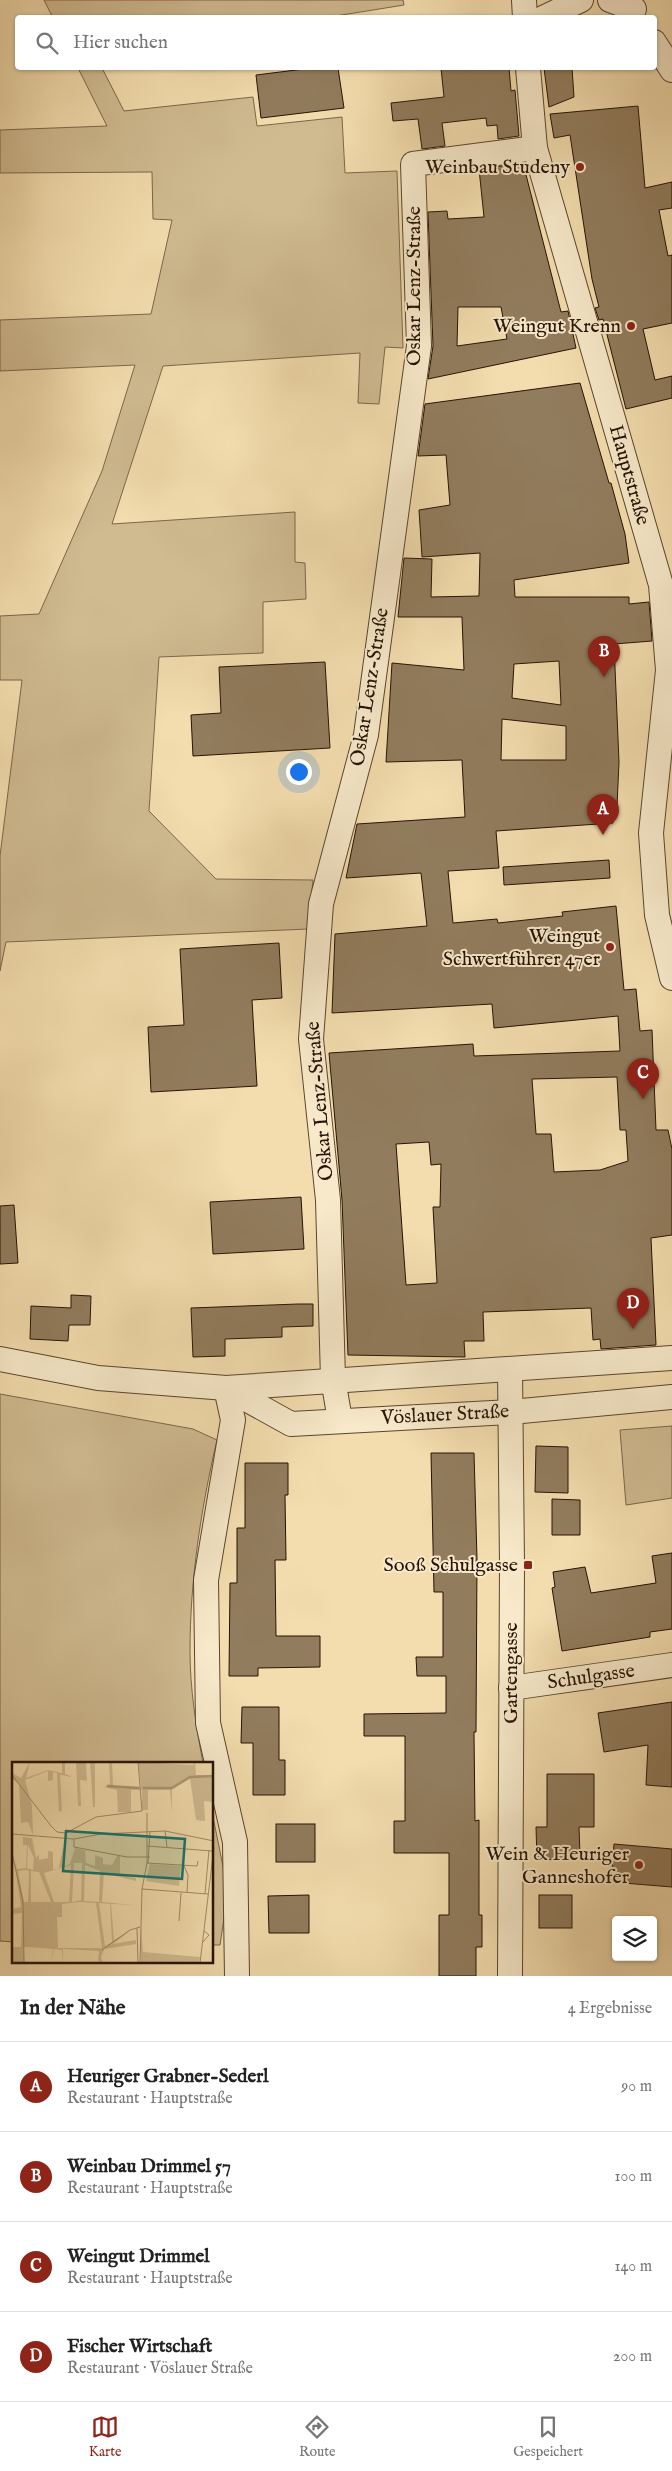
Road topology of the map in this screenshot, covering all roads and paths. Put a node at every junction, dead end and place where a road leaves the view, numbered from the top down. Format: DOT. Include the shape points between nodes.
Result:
graph roads {
  1 [pos="524,0"];
  2 [pos="581,0"];
  3 [pos="610,0"];
  4 [pos="636,9"];
  5 [pos="525,15"];
  6 [pos="549,15"];
  7 [pos="657,47"];
  8 [pos="528,70"];
  9 [pos="672,70"];
  10 [pos="535,148"];
  11 [pos="672,978"];
  12 [pos="672,1358"];
  13 [pos="0,1359"];
  14 [pos="510,1369"];
  15 [pos="333,1380"];
  16 [pos="226,1388"];
  17 [pos="672,1397"];
  18 [pos="511,1412"];
  19 [pos="340,1420"];
  20 [pos="672,1665"];
  21 [pos="511,1688"];
  22 [pos="237,1976"];
  23 [pos="510,1976"];
  1 -- 5 [label="street"];
  2 -- 6 [label="street"];
  3 -- 4 [label="street"];
  7 -- 9 [label="street"];
  8 -- 10 [label="street, Hauptstraße"];
  10 -- 11 [label="street, Hauptstraße" via="661,585 668,670 651,834 657,915"];
  10 -- 15 [label="street, Oskar Lenz-Straße" via="413,164 419,346 366,736 321,904 312,1020 311,1039 328,1200"];
  12 -- 14 [label="street, Vöslauer Straße"];
  13 -- 16 [label="street, Vöslauer Straße" via="98,1378"];
  14 -- 15 [label="street, Vöslauer Straße"];
  14 -- 18 [label="street, Gartengasse"];
  15 -- 16 [label="street, Vöslauer Straße"];
  15 -- 19 [label="street, Oskar Lenz-Straße"];
  16 -- 19 [label="street, Vöslauer Straße" via="291,1424"];
  16 -- 22 [label="street" via="233,1420 206,1580 208,1723 235,1842"];
  17 -- 18 [label="street, Vöslauer Straße"];
  18 -- 19 [label="street, Vöslauer Straße"];
  18 -- 21 [label="street, Gartengasse"];
  20 -- 21 [label="street, Schulgasse"];
  21 -- 23 [label="street, Gartengasse"];
}
